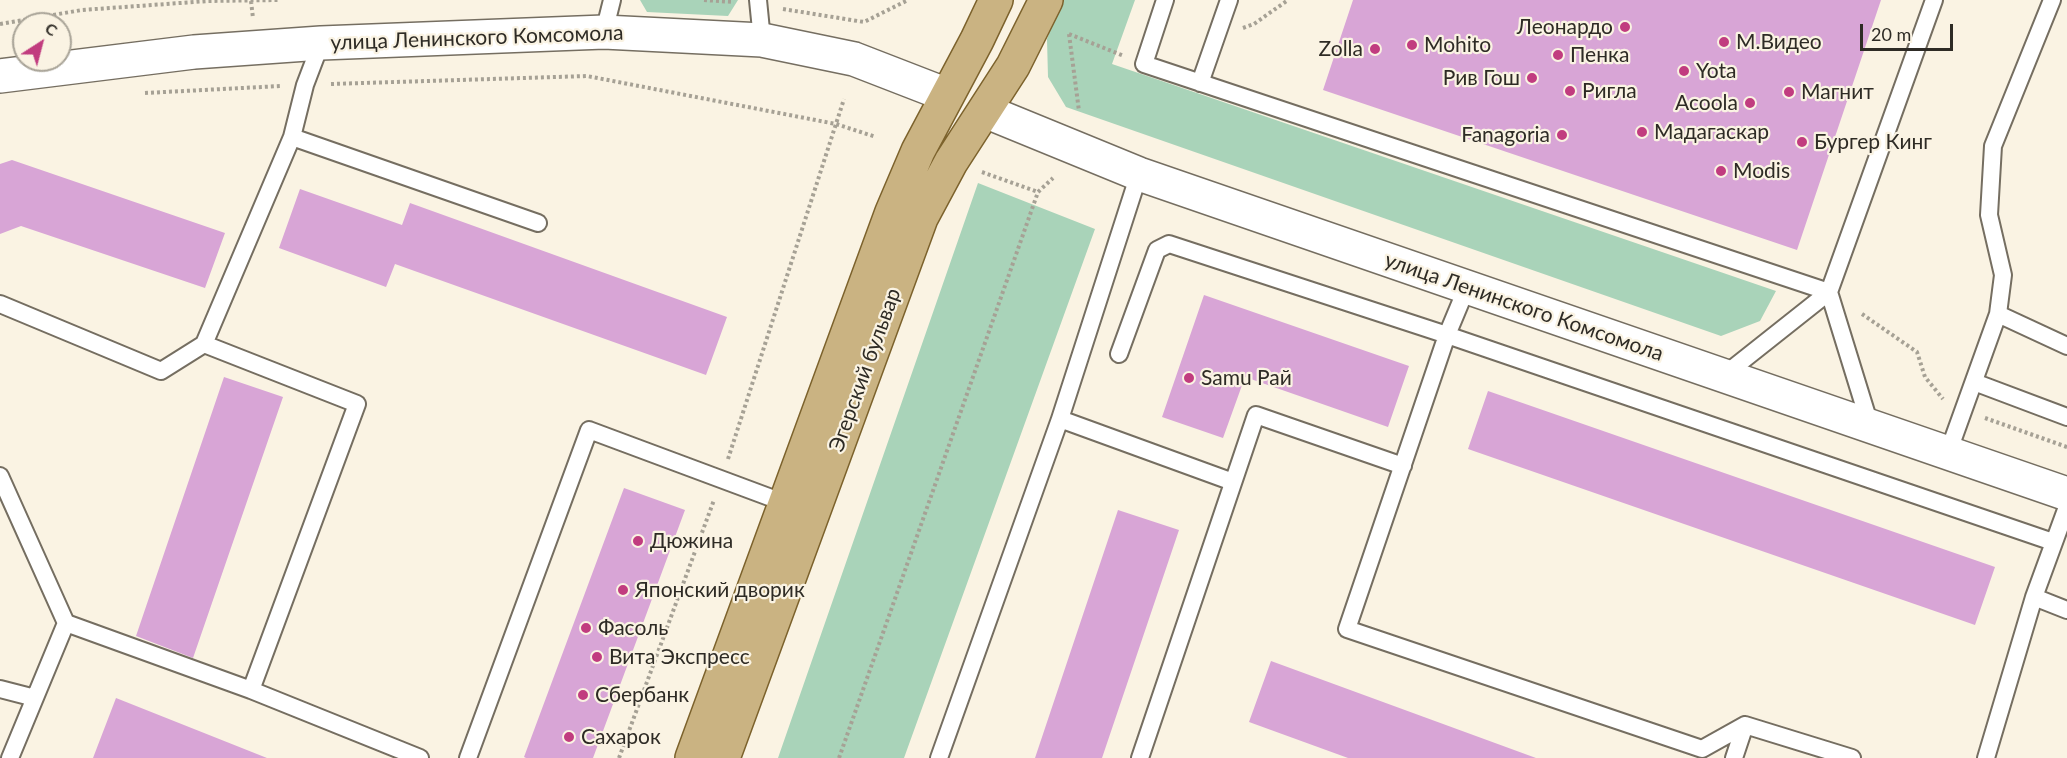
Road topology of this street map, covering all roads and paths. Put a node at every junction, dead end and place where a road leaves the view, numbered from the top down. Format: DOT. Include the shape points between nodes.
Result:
graph roads {
  1 [pos="279,0"];
  2 [pos="612,0"];
  3 [pos="758,0"];
  4 [pos="908,0"];
  5 [pos="996,0"];
  6 [pos="1046,0"];
  7 [pos="1166,0"];
  8 [pos="1229,0"];
  9 [pos="1288,0"];
  10 [pos="1934,0"];
  11 [pos="2052,0"];
  12 [pos="864,22"];
  13 [pos="0,24"];
  14 [pos="604,32"];
  15 [pos="1216,39"];
  16 [pos="762,40"];
  17 [pos="321,43"];
  18 [pos="1144,64"];
  19 [pos="0,76"];
  20 [pos="1200,83"];
  21 [pos="305,85"];
  22 [pos="134,93"];
  23 [pos="947,95"];
  24 [pos="844,99"];
  25 [pos="985,111"];
  26 [pos="1079,111"];
  27 [pos="836,124"];
  28 [pos="876,136"];
  29 [pos="292,137"];
  30 [pos="981,172"];
  31 [pos="1139,174"];
  32 [pos="1053,178"];
  33 [pos="1038,192"];
  34 [pos="538,222"];
  35 [pos="1467,287"];
  36 [pos="1829,292"];
  37 [pos="0,303"];
  38 [pos="1998,315"];
  39 [pos="1447,335"];
  40 [pos="204,344"];
  41 [pos="2067,346"];
  42 [pos="1119,354"];
  43 [pos="1723,376"];
  44 [pos="1974,382"];
  45 [pos="1964,411"];
  46 [pos="2067,417"];
  47 [pos="1060,419"];
  48 [pos="1870,425"];
  49 [pos="2067,447"];
  50 [pos="1948,453"];
  51 [pos="1403,466"];
  52 [pos="0,476"];
  53 [pos="722,479"];
  54 [pos="1233,482"];
  55 [pos="2067,494"];
  56 [pos="785,503"];
  57 [pos="2067,507"];
  58 [pos="2053,542"];
  59 [pos="2034,597"];
  60 [pos="2067,610"];
  61 [pos="66,623"];
  62 [pos="0,689"];
  63 [pos="251,690"];
  64 [pos="35,698"];
  65 [pos="1745,725"];
  66 [pos="10,758"];
  67 [pos="420,758"];
  68 [pos="468,758"];
  69 [pos="619,758"];
  70 [pos="692,758"];
  71 [pos="723,758"];
  72 [pos="839,758"];
  73 [pos="939,758"];
  74 [pos="1140,758"];
  75 [pos="1734,758"];
  76 [pos="1852,758"];
  77 [pos="1986,758"];
  1 -- 13 [label="path" via="82,10"];
  2 -- 14 [label="lane"];
  3 -- 16 [label="lane"];
  4 -- 12 [label="path"];
  5 -- 23 [label="main road, Эгерский бульвар"];
  6 -- 25 [label="main road, Эгерский бульвар"];
  7 -- 18 [label="lane"];
  8 -- 15 [label="lane"];
  9 -- 15 [label="path" via="1254,24"];
  10 -- 36 [label="lane"];
  11 -- 38 [label="lane" via="1992,147 1989,215 2003,275"];
  14 -- 16 [label="main road, улица Ленинского Комсомола"];
  14 -- 17 [label="main road, улица Ленинского Комсомола"];
  15 -- 20 [label="lane"];
  16 -- 23 [label="main road, улица Ленинского Комсомола" via="854,59"];
  17 -- 19 [label="main road, улица Ленинского Комсомола" via="194,52"];
  17 -- 21 [label="lane"];
  18 -- 20 [label="lane"];
  18 -- 26 [label="path" via="1069,34"];
  20 -- 36 [label="lane"];
  21 -- 22 [label="path"];
  21 -- 27 [label="path" via="587,76"];
  21 -- 29 [label="lane"];
  23 -- 25 [label="main road"];
  23 -- 56 [label="main road, Эгерский бульвар" via="892,212"];
  24 -- 27 [label="path"];
  25 -- 31 [label="main road, улица Ленинского Комсомола"];
  25 -- 71 [label="main road, Эгерский бульвар" via="921,218"];
  27 -- 28 [label="path"];
  27 -- 53 [label="path"];
  29 -- 34 [label="lane"];
  29 -- 40 [label="lane"];
  30 -- 33 [label="path"];
  31 -- 35 [label="main road, улица Ленинского Комсомола"];
  31 -- 47 [label="lane"];
  32 -- 33 [label="path"];
  33 -- 72 [label="path"];
  35 -- 39 [label="lane"];
  35 -- 43 [label="main road, улица Ленинского Комсомола"];
  36 -- 43 [label="lane"];
  36 -- 45 [label="path" via="1917,352 1925,377 1941,398"];
  36 -- 48 [label="lane"];
  37 -- 40 [label="lane" via="161,370"];
  38 -- 41 [label="lane"];
  38 -- 44 [label="lane"];
  39 -- 42 [label="lane" via="1169,244 1157,250"];
  39 -- 51 [label="lane"];
  39 -- 58 [label="lane"];
  40 -- 63 [label="lane" via="357,404"];
  43 -- 48 [label="main road, улица Ленинского Комсомола"];
  44 -- 45 [label="lane"];
  44 -- 46 [label="lane"];
  45 -- 49 [label="path"];
  45 -- 50 [label="lane"];
  47 -- 54 [label="lane"];
  47 -- 73 [label="lane"];
  48 -- 50 [label="main road, улица Ленинского Комсомола"];
  50 -- 55 [label="main road, улица Ленинского Комсомола"];
  51 -- 54 [label="lane" via="1256,415"];
  51 -- 65 [label="lane" via="1347,629 1702,749"];
  52 -- 61 [label="lane"];
  53 -- 56 [label="lane"];
  53 -- 68 [label="lane" via="589,430"];
  53 -- 69 [label="path"];
  54 -- 74 [label="lane"];
  56 -- 70 [label="main road, Эгерский бульвар"];
  57 -- 58 [label="lane"];
  58 -- 59 [label="lane"];
  59 -- 60 [label="lane"];
  59 -- 77 [label="lane"];
  61 -- 63 [label="lane"];
  61 -- 64 [label="lane"];
  62 -- 64 [label="lane"];
  63 -- 67 [label="lane"];
  64 -- 66 [label="lane"];
  65 -- 75 [label="lane"];
  65 -- 76 [label="lane"];
}
